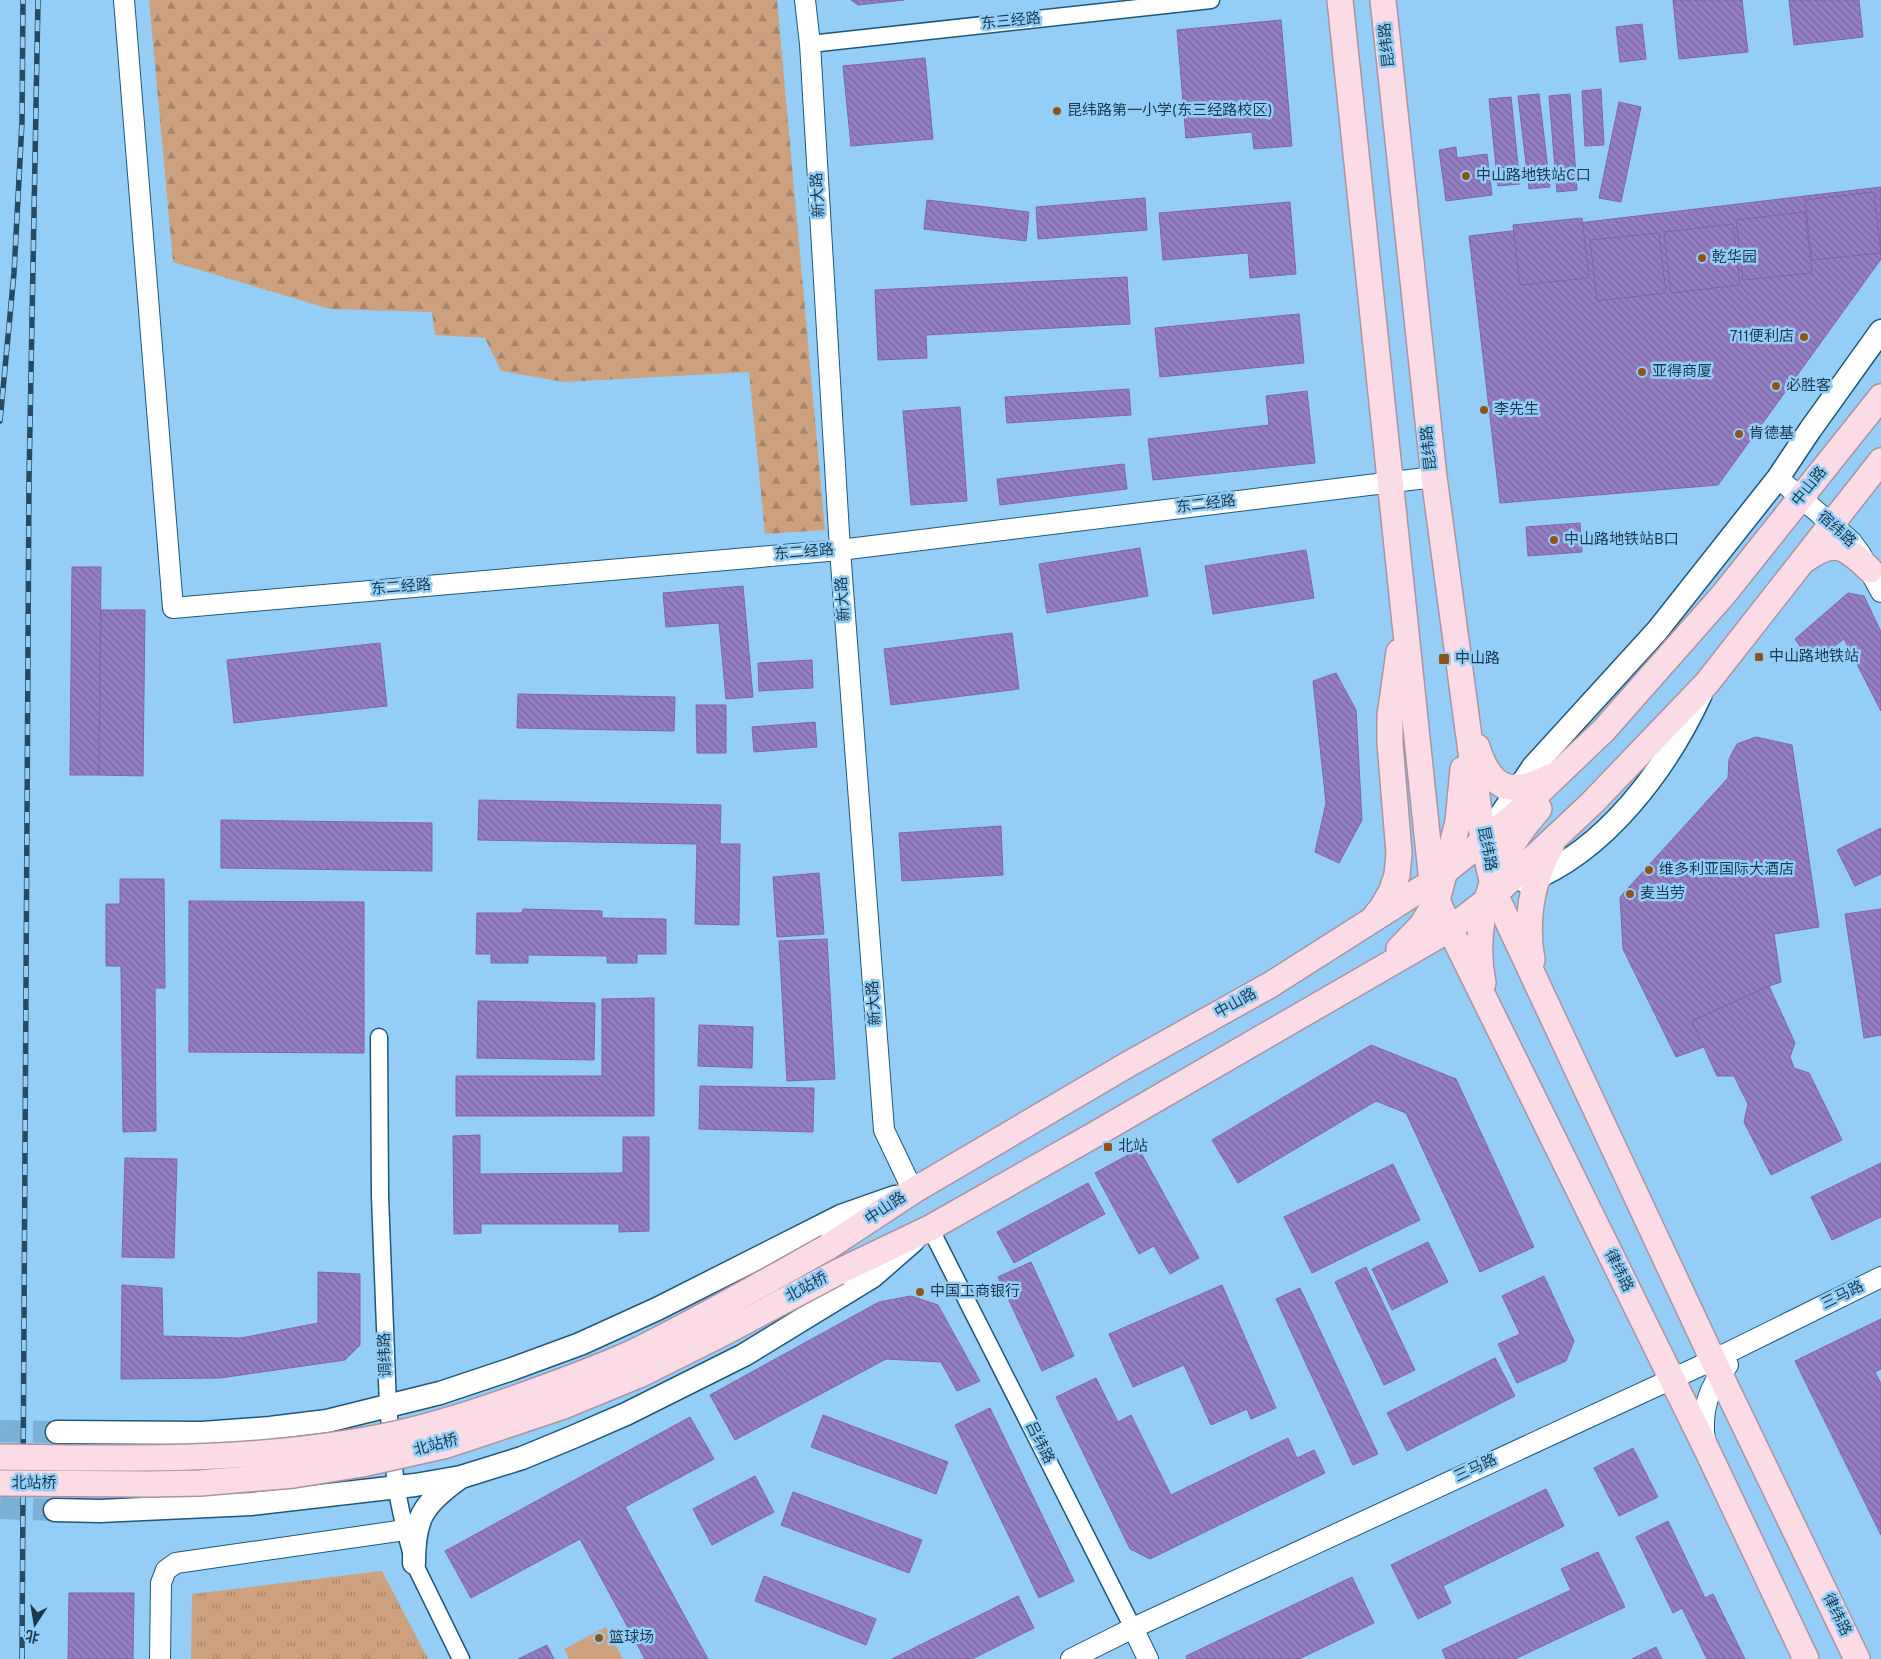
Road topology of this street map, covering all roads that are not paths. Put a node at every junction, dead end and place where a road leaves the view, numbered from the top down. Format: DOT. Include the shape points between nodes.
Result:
graph roads {
  1 [pos="124,0"];
  2 [pos="805,0"];
  3 [pos="1211,0"];
  4 [pos="1340,0"];
  5 [pos="1383,0"];
  6 [pos="810,44"];
  7 [pos="1881,332"];
  8 [pos="1881,397"];
  9 [pos="1881,461"];
  10 [pos="1434,477"];
  11 [pos="1778,478"];
  12 [pos="1391,482"];
  13 [pos="1801,499"];
  14 [pos="1832,525"];
  15 [pos="840,550"];
  16 [pos="1804,560"];
  17 [pos="1870,570"];
  18 [pos="1881,592"];
  19 [pos="1405,625"];
  20 [pos="1706,683"];
  21 [pos="1466,719"];
  22 [pos="1575,759"];
  23 [pos="1517,789"];
  24 [pos="1555,837"];
  25 [pos="1483,841"];
  26 [pos="1538,878"];
  27 [pos="1438,884"];
  28 [pos="1491,892"];
  29 [pos="1367,924"];
  30 [pos="1450,929"];
  31 [pos="1535,980"];
  32 [pos="1355,984"];
  33 [pos="1490,1010"];
  34 [pos="379,1037"];
  35 [pos="913,1191"];
  36 [pos="930,1228"];
  37 [pos="828,1247"];
  38 [pos="1881,1277"];
  39 [pos="1716,1367"];
  40 [pos="1672,1379"];
  41 [pos="388,1407"];
  42 [pos="57,1432"];
  43 [pos="1707,1450"];
  44 [pos="0,1457"];
  45 [pos="461,1477"];
  46 [pos="0,1483"];
  47 [pos="396,1487"];
  48 [pos="55,1510"];
  49 [pos="405,1530"];
  50 [pos="414,1563"];
  51 [pos="1133,1628"];
  52 [pos="160,1659"];
  53 [pos="462,1659"];
  54 [pos="1071,1659"];
  55 [pos="1148,1659"];
  56 [pos="1806,1659"];
  57 [pos="1857,1659"];
  1 -- 15 [label="street, 东二经路" via="173,608"];
  2 -- 6 [label="street, 新大路"];
  3 -- 6 [label="street, 东三经路"];
  4 -- 12 [label="main road"];
  5 -- 10 [label="main road, 昆纬路"];
  6 -- 15 [label="street, 新大路"];
  7 -- 11 [label="main road"];
  8 -- 13 [label="main road, 中山路"];
  9 -- 14 [label="main road"];
  10 -- 12 [label="street, 东二经路"];
  10 -- 21 [label="main road, 昆纬路"];
  11 -- 13 [label="street, 宿纬路"];
  11 -- 23 [label="main road" via="1657,631 1532,766"];
  12 -- 15 [label="street, 东二经路"];
  12 -- 19 [label="main road"];
  13 -- 14 [label="street, 宿纬路"];
  13 -- 22 [label="main road, 中山路" via="1724,594"];
  14 -- 16 [label="main road"];
  14 -- 17 [label="street, 宿纬路" via="1851,541"];
  15 -- 35 [label="street, 新大路" via="884,1130"];
  16 -- 17 [label="main road" via="1824,548 1837,547 1850,553"];
  16 -- 20 [label="main road"];
  17 -- 18 [label="street, 宿纬路"];
  19 -- 27 [label="main road"];
  19 -- 29 [label="main road" via="1390,716 1398,875 1382,908"];
  20 -- 24 [label="main road" via="1592,803"];
  20 -- 26 [label="main road" via="1680,735 1636,797 1615,821 1571,859"];
  21 -- 23 [label="main road" via="1486,769 1495,780"];
  21 -- 25 [label="main road, 昆纬路"];
  21 -- 27 [label="main road" via="1458,822"];
  22 -- 23 [label="main road" via="1549,777"];
  22 -- 25 [label="main road, 中山路"];
  22 -- 28 [label="main road" via="1507,851"];
  23 -- 25 [label="main road"];
  24 -- 26 [label="main road"];
  24 -- 28 [label="main road"];
  25 -- 27 [label="main road, 中山路"];
  25 -- 28 [label="main road, 昆纬路"];
  26 -- 28 [label="main road"];
  26 -- 31 [label="main road" via="1529,917"];
  27 -- 29 [label="main road, 中山路"];
  27 -- 30 [label="main road, 律纬路"];
  27 -- 32 [label="main road" via="1431,912 1410,939"];
  28 -- 30 [label="main road"];
  28 -- 31 [label="main road, 律纬路"];
  28 -- 33 [label="main road" via="1479,933 1482,981"];
  29 -- 35 [label="main road, 中山路" via="1270,985"];
  30 -- 32 [label="main road"];
  30 -- 33 [label="main road, 律纬路"];
  31 -- 39 [label="main road, 律纬路"];
  32 -- 36 [label="main road"];
  33 -- 40 [label="main road, 律纬路"];
  34 -- 41 [label="street, 调纬路" via="380,1196"];
  35 -- 37 [label="main road, 中山路"];
  35 -- 41 [label="main road" via="841,1216 580,1344 458,1387"];
  36 -- 45 [label="main road" via="873,1276 744,1355 574,1437"];
  36 -- 46 [label="main road, 北站桥, bridge" via="639,1375 561,1407 447,1445 294,1475 200,1483"];
  36 -- 51 [label="street, 吕纬路"];
  37 -- 44 [label="main road, 北站桥, bridge" via="635,1351 466,1415 395,1434 250,1455 143,1460"];
  38 -- 39 [label="street, 三马路" via="1773,1330"];
  39 -- 40 [label="street, 三马路"];
  39 -- 43 [label="street" via="1706,1400"];
  39 -- 57 [label="main road, 律纬路"];
  40 -- 43 [label="main road, 律纬路"];
  40 -- 51 [label="street, 三马路"];
  41 -- 42 [label="main road" via="270,1428 202,1433"];
  41 -- 47 [label="street, 调纬路"];
  43 -- 56 [label="main road, 律纬路"];
  45 -- 47 [label="main road"];
  45 -- 50 [label="main road" via="428,1505 418,1521"];
  47 -- 48 [label="main road" via="251,1504 100,1512"];
  47 -- 49 [label="street, 调纬路"];
  49 -- 50 [label="street, 调纬路"];
  49 -- 52 [label="street" via="176,1564 166,1570 161,1583"];
  50 -- 53 [label="street, 调纬路"];
  51 -- 54 [label="street, 三马路"];
  51 -- 55 [label="street, 吕纬路"];
}
